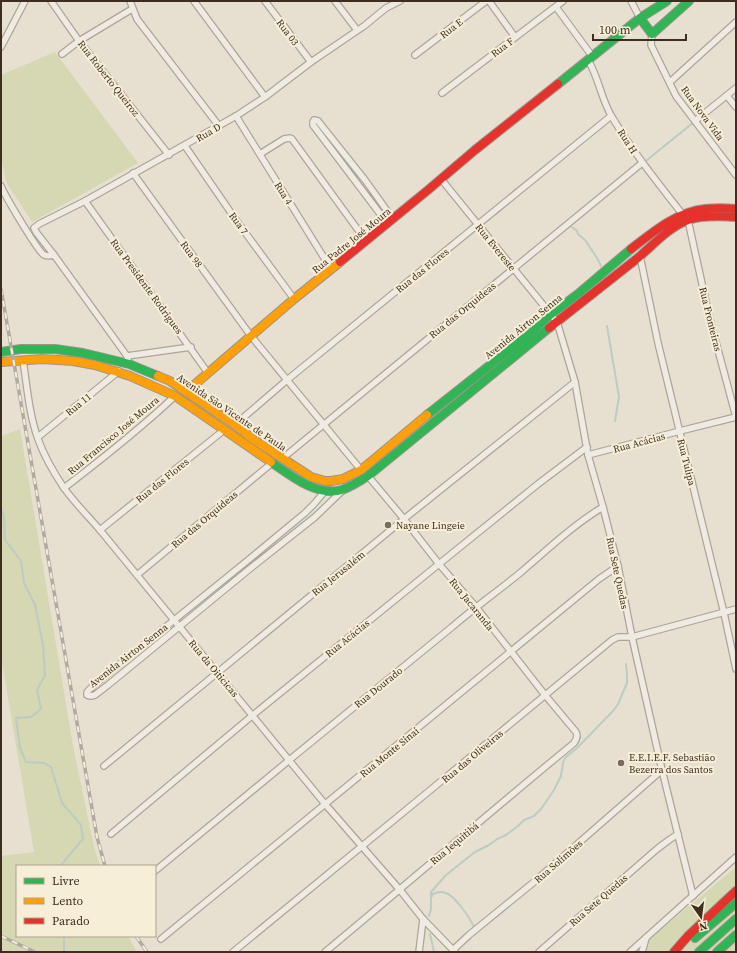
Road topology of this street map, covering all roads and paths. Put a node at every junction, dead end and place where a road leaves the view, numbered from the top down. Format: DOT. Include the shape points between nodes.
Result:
graph roads {
  1 [pos="25,1"];
  2 [pos="51,1"];
  3 [pos="130,1"];
  4 [pos="194,1"];
  5 [pos="265,1"];
  6 [pos="335,1"];
  7 [pos="400,1"];
  8 [pos="488,1"];
  9 [pos="563,1"];
  10 [pos="631,1"];
  11 [pos="668,1"];
  12 [pos="689,1"];
  13 [pos="556,7"];
  14 [pos="132,8"];
  15 [pos="640,18"];
  16 [pos="736,22"];
  17 [pos="357,30"];
  18 [pos="652,34"];
  19 [pos="4,37"];
  20 [pos="515,37"];
  21 [pos="79,40"];
  22 [pos="1,47"];
  23 [pos="62,54"];
  24 [pos="415,55"];
  25 [pos="590,58"];
  26 [pos="311,62"];
  27 [pos="670,82"];
  28 [pos="736,88"];
  29 [pos="442,94"];
  30 [pos="726,96"];
  31 [pos="265,97"];
  32 [pos="736,107"];
  33 [pos="236,116"];
  34 [pos="611,116"];
  35 [pos="695,121"];
  36 [pos="219,126"];
  37 [pos="337,144"];
  38 [pos="184,146"];
  39 [pos="331,149"];
  40 [pos="169,154"];
  41 [pos="260,154"];
  42 [pos="642,163"];
  43 [pos="133,173"];
  44 [pos="736,175"];
  45 [pos="441,179"];
  46 [pos="365,180"];
  47 [pos="358,184"];
  48 [pos="1,186"];
  49 [pos="85,201"];
  50 [pos="736,209"];
  51 [pos="686,217"];
  52 [pos="736,217"];
  53 [pos="390,221"];
  54 [pos="478,225"];
  55 [pos="366,241"];
  56 [pos="54,255"];
  57 [pos="640,256"];
  58 [pos="514,268"];
  59 [pos="332,269"];
  60 [pos="294,299"];
  61 [pos="550,315"];
  62 [pos="557,322"];
  63 [pos="251,336"];
  64 [pos="530,338"];
  65 [pos="191,347"];
  66 [pos="517,348"];
  67 [pos="1,352"];
  68 [pos="23,360"];
  69 [pos="128,360"];
  70 [pos="1,362"];
  71 [pos="118,371"];
  72 [pos="208,372"];
  73 [pos="287,380"];
  74 [pos="576,382"];
  75 [pos="186,392"];
  76 [pos="174,396"];
  77 [pos="736,417"];
  78 [pos="323,424"];
  79 [pos="235,425"];
  80 [pos="224,430"];
  81 [pos="680,431"];
  82 [pos="38,437"];
  83 [pos="251,443"];
  84 [pos="587,447"];
  85 [pos="588,455"];
  86 [pos="282,458"];
  87 [pos="272,463"];
  88 [pos="361,470"];
  89 [pos="368,476"];
  90 [pos="331,482"];
  91 [pos="64,488"];
  92 [pos="344,489"];
  93 [pos="325,491"];
  94 [pos="603,507"];
  95 [pos="404,519"];
  96 [pos="100,530"];
  97 [pos="247,561"];
  98 [pos="439,564"];
  99 [pos="618,566"];
  100 [pos="252,567"];
  101 [pos="137,575"];
  102 [pos="476,607"];
  103 [pos="736,609"];
  104 [pos="724,612"];
  105 [pos="174,620"];
  106 [pos="180,627"];
  107 [pos="632,637"];
  108 [pos="510,651"];
  109 [pos="736,669"];
  110 [pos="217,673"];
  111 [pos="545,695"];
  112 [pos="253,715"];
  113 [pos="576,732"];
  114 [pos="289,760"];
  115 [pos="104,766"];
  116 [pos="662,770"];
  117 [pos="325,804"];
  118 [pos="111,834"];
  119 [pos="678,834"];
  120 [pos="361,846"];
  121 [pos="736,858"];
  122 [pos="156,870"];
  123 [pos="400,890"];
  124 [pos="736,891"];
  125 [pos="693,896"];
  126 [pos="736,903"];
  127 [pos="423,919"];
  128 [pos="736,919"];
  129 [pos="736,935"];
  130 [pos="646,938"];
  131 [pos="161,939"];
  132 [pos="454,951"];
  133 [pos="233,952"];
  134 [pos="324,952"];
  135 [pos="419,952"];
  136 [pos="539,952"];
  137 [pos="630,952"];
  138 [pos="642,952"];
  139 [pos="674,952"];
  140 [pos="680,952"];
  141 [pos="699,952"];
  142 [pos="717,952"];
  1 -- 19 [label="street"];
  2 -- 21 [label="street, Rua Roberto Queiroz"];
  3 -- 14 [label="street"];
  4 -- 31 [label="street"];
  5 -- 26 [label="street, Rua 03"];
  6 -- 17 [label="street"];
  7 -- 17 [label="street, Rua D" via="386,8"];
  8 -- 20 [label="street, Rua E"];
  8 -- 24 [label="street, Rua E"];
  9 -- 13 [label="street, Rua F"];
  10 -- 15 [label="street"];
  11 -- 15 [label="main road"];
  12 -- 18 [label="main road"];
  13 -- 20 [label="street, Rua F"];
  13 -- 25 [label="street, Rua H"];
  14 -- 21 [label="street"];
  14 -- 36 [label="street" via="137,19"];
  15 -- 18 [label="main road, Rua Nova Vida"];
  15 -- 25 [label="main road"];
  16 -- 27 [label="street"];
  17 -- 26 [label="street, Rua D"];
  18 -- 27 [label="street, Rua Nova Vida" via="651,45"];
  19 -- 22 [label="street"];
  20 -- 29 [label="street, Rua F"];
  21 -- 23 [label="street"];
  21 -- 40 [label="street, Rua Roberto Queiroz"];
  25 -- 34 [label="street, Rua H"];
  25 -- 45 [label="main road, Rua Padre José Moura"];
  26 -- 31 [label="street, Rua D"];
  27 -- 35 [label="street, Rua Nova Vida" via="676,96"];
  28 -- 30 [label="street"];
  30 -- 32 [label="street"];
  30 -- 35 [label="street"];
  31 -- 33 [label="street, Rua D"];
  33 -- 36 [label="street, Rua D"];
  33 -- 41 [label="street, Rua 4"];
  34 -- 42 [label="street, Rua H"];
  34 -- 54 [label="street, Rua das Flores"];
  35 -- 44 [label="street, Rua Nova Vida"];
  36 -- 38 [label="street, Rua D"];
  37 -- 39 [label="street"];
  37 -- 39 [label="street" via="314,120 313,125"];
  37 -- 46 [label="street"];
  38 -- 40 [label="street, Rua D"];
  38 -- 60 [label="street, Rua 7"];
  39 -- 47 [label="street"];
  40 -- 43 [label="street, Rua D"];
  41 -- 55 [label="street" via="286,138 294,141"];
  41 -- 59 [label="street, Rua 4"];
  42 -- 51 [label="street, Rua H"];
  42 -- 58 [label="street, Rua das Orquídeas"];
  43 -- 49 [label="street, Rua D"];
  43 -- 63 [label="street, Rua 98"];
  45 -- 53 [label="main road, Rua Padre José Moura"];
  45 -- 54 [label="street, Rua Evereste"];
  46 -- 47 [label="street"];
  46 -- 53 [label="street"];
  47 -- 53 [label="street"];
  48 -- 56 [label="street" via="41,251 45,255"];
  49 -- 56 [label="street, Rua D" via="34,228"];
  49 -- 65 [label="street, Rua Presidente Rodrigues"];
  50 -- 51 [label="main road, Avenida Airton Senna" via="704,209"];
  51 -- 52 [label="main road, Avenida Airton Senna"];
  51 -- 57 [label="main road, Avenida Airton Senna"];
  51 -- 61 [label="main road, Avenida Airton Senna" via="666,223 654,231"];
  51 -- 77 [label="street, Rua Fronteiras"];
  53 -- 55 [label="main road, Rua Padre José Moura"];
  54 -- 58 [label="street, Rua Evereste"];
  54 -- 73 [label="street, Rua das Flores"];
  55 -- 59 [label="main road, Rua Padre José Moura"];
  56 -- 69 [label="street"];
  57 -- 62 [label="main road, Avenida Airton Senna"];
  57 -- 81 [label="street, Rua Tulipa"];
  58 -- 61 [label="street, Rua Evereste"];
  58 -- 78 [label="street, Rua das Orquídeas"];
  59 -- 60 [label="main road, Rua Padre José Moura"];
  60 -- 63 [label="main road, Rua Padre José Moura"];
  61 -- 62 [label="street, Rua Sete Quedas"];
  61 -- 64 [label="main road, Avenida Airton Senna"];
  62 -- 64 [label="main road, Avenida Airton Senna"];
  62 -- 74 [label="street, Rua Sete Quedas"];
  63 -- 72 [label="main road, Rua Padre José Moura"];
  63 -- 73 [label="street"];
  64 -- 66 [label="main road, Avenida Airton Senna"];
  65 -- 69 [label="street"];
  65 -- 72 [label="street, Rua Presidente Rodrigues"];
  66 -- 88 [label="main road, Avenida Airton Senna" via="442,402"];
  66 -- 89 [label="main road, Avenida Airton Senna"];
  67 -- 69 [label="main road, Avenida São Vicente de Paula" via="21,349 55,350"];
  68 -- 70 [label="main road, Avenida São Vicente de Paula"];
  68 -- 71 [label="main road, Avenida São Vicente de Paula" via="83,362"];
  68 -- 82 [label="street, Rua da Oiticicas"];
  69 -- 75 [label="main road, Avenida São Vicente de Paula"];
  71 -- 76 [label="main road, Avenida São Vicente de Paula"];
  71 -- 82 [label="street, Rua 11"];
  72 -- 75 [label="main road, Rua Padre José Moura"];
  73 -- 78 [label="street"];
  73 -- 79 [label="street, Rua das Flores"];
  74 -- 84 [label="street, Rua Sete Quedas"];
  74 -- 95 [label="street, Rua Jerusalém"];
  75 -- 79 [label="main road, Avenida São Vicente de Paula"];
  76 -- 80 [label="main road, Avenida São Vicente de Paula"];
  76 -- 91 [label="street, Rua Francisco José Moura"];
  77 -- 81 [label="street, Rua Acácias"];
  78 -- 86 [label="street, Rua das Orquídeas"];
  78 -- 88 [label="street"];
  79 -- 83 [label="main road, Avenida São Vicente de Paula"];
  80 -- 83 [label="main road, Avenida São Vicente de Paula"];
  80 -- 96 [label="street, Rua das Flores"];
  81 -- 85 [label="street, Rua Acácias"];
  81 -- 104 [label="street, Rua Tulipa"];
  82 -- 91 [label="street, Rua da Oiticicas"];
  83 -- 86 [label="main road, Avenida São Vicente de Paula"];
  83 -- 87 [label="main road, Avenida São Vicente de Paula"];
  84 -- 85 [label="street, Rua Sete Quedas"];
  84 -- 98 [label="street, Rua Acácias"];
  85 -- 94 [label="street, Rua Sete Quedas"];
  86 -- 90 [label="main road, Avenida São Vicente de Paula" via="311,477"];
  87 -- 93 [label="main road, Avenida São Vicente de Paula" via="305,484"];
  87 -- 101 [label="street, Rua das Orquídeas"];
  88 -- 90 [label="main road, Avenida Airton Senna" via="347,478"];
  89 -- 92 [label="main road, Avenida Airton Senna"];
  89 -- 95 [label="street, Rua Jacaranda"];
  91 -- 96 [label="street, Rua da Oiticicas"];
  92 -- 93 [label="main road, Avenida Airton Senna"];
  92 -- 100 [label="street, Avenida Airton Senna" via="315,517"];
  93 -- 97 [label="street, Avenida Airton Senna" via="314,504"];
  94 -- 99 [label="street, Rua Sete Quedas"];
  94 -- 102 [label="street, Rua Dourado"];
  95 -- 98 [label="street, Rua Jacaranda"];
  95 -- 110 [label="street, Rua Jerusalém"];
  96 -- 101 [label="street, Rua da Oiticicas"];
  97 -- 100 [label="street"];
  97 -- 105 [label="street, Avenida Airton Senna"];
  98 -- 102 [label="street, Rua Jacaranda"];
  98 -- 112 [label="street, Rua Acácias"];
  99 -- 107 [label="street, Rua Sete Quedas"];
  99 -- 108 [label="street, Rua Monte Sinai"];
  100 -- 106 [label="street, Avenida Airton Senna"];
  101 -- 105 [label="street, Rua da Oiticicas"];
  102 -- 108 [label="street, Rua Jacaranda"];
  102 -- 114 [label="street, Rua Dourado"];
  103 -- 104 [label="street, Rua das Oliveiras"];
  104 -- 107 [label="street, Rua das Oliveiras"];
  104 -- 109 [label="street, Rua Tulipa"];
  105 -- 106 [label="street, Rua da Oiticicas"];
  105 -- 106 [label="street, Avenida Airton Senna" via="94,685 87,695 95,695"];
  106 -- 110 [label="street, Rua da Oiticicas"];
  107 -- 111 [label="street, Rua das Oliveiras" via="618,637 612,640"];
  107 -- 116 [label="street, Rua Sete Quedas"];
  108 -- 111 [label="street, Rua Jacaranda"];
  108 -- 117 [label="street, Rua Monte Sinai"];
  110 -- 112 [label="street, Rua da Oiticicas"];
  110 -- 115 [label="street, Rua Jerusalém"];
  111 -- 113 [label="street, Rua Jacaranda"];
  111 -- 120 [label="street, Rua das Oliveiras"];
  112 -- 114 [label="street, Rua da Oiticicas"];
  112 -- 118 [label="street, Rua Acácias"];
  113 -- 123 [label="street, Rua Jequitibá" via="577,738 574,743"];
  114 -- 117 [label="street, Rua da Oiticicas"];
  114 -- 122 [label="street, Rua Dourado"];
  116 -- 119 [label="street, Rua Sete Quedas"];
  116 -- 132 [label="street, Rua Solimões"];
  117 -- 120 [label="street, Rua da Oiticicas"];
  117 -- 131 [label="street, Rua Monte Sinai"];
  119 -- 125 [label="street, Rua Sete Quedas"];
  119 -- 136 [label="street, Rua Sete Quedas" via="657,849"];
  120 -- 123 [label="street, Rua da Oiticicas"];
  120 -- 133 [label="street, Rua das Oliveiras"];
  121 -- 125 [label="street"];
  123 -- 127 [label="street, Rua da Oiticicas"];
  123 -- 134 [label="street, Rua Jequitibá"];
  124 -- 139 [label="main road"];
  125 -- 130 [label="street"];
  126 -- 140 [label="main road"];
  127 -- 132 [label="street, Rua da Oiticicas"];
  127 -- 135 [label="street"];
  128 -- 141 [label="main road"];
  129 -- 142 [label="main road"];
  130 -- 137 [label="street"];
  130 -- 138 [label="street"];
}
